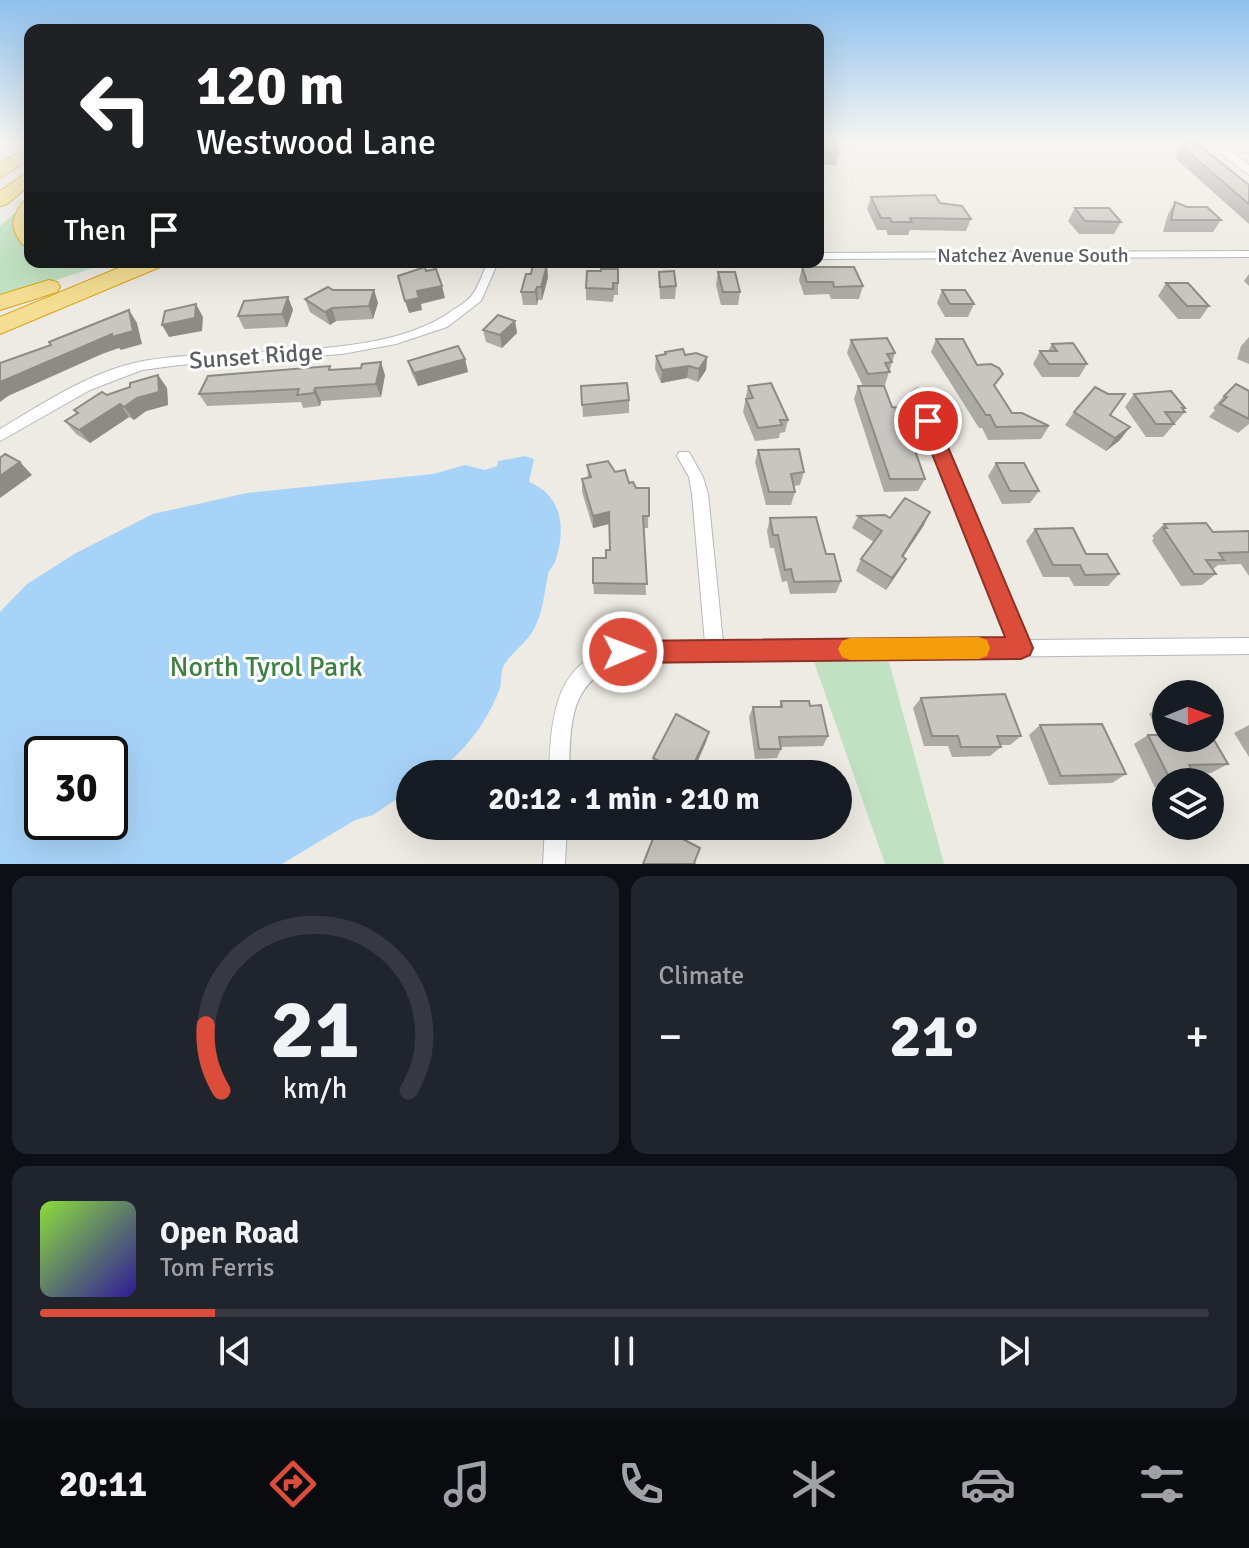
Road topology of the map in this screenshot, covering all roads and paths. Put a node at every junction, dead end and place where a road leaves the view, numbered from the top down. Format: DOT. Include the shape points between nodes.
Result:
graph roads {
  1 [pos="23,181"];
  2 [pos="24,197"];
  3 [pos="0,200"];
  4 [pos="0,217"];
  5 [pos="1249,254"];
  6 [pos="824,256"];
  7 [pos="105,268"];
  8 [pos="138,268"];
  9 [pos="492,268"];
  10 [pos="0,303"];
  11 [pos="0,326"];
  12 [pos="917,393"];
  13 [pos="0,436"];
  14 [pos="684,456"];
  15 [pos="1249,646"];
  16 [pos="1021,648"];
  17 [pos="715,650"];
  18 [pos="560,760"];
  19 [pos="555,840"];
  20 [pos="554,864"];
  1 -- 3 [label="highway"];
  2 -- 4 [label="highway"];
  5 -- 6 [label="street, Natchez Avenue South"];
  7 -- 10 [label="highway"];
  8 -- 11 [label="highway"];
  9 -- 13 [label="street, Sunset Ridge" via="476,300 422,333 346,349 141,366 88,385"];
  12 -- 16 [label="street"];
  14 -- 17 [label="street" via="700,494"];
  15 -- 16 [label="street"];
  16 -- 17 [label="street"];
  17 -- 18 [label="street" via="623,652 595,662 573,685 566,703"];
  19 -- 20 [label="street"];
}
